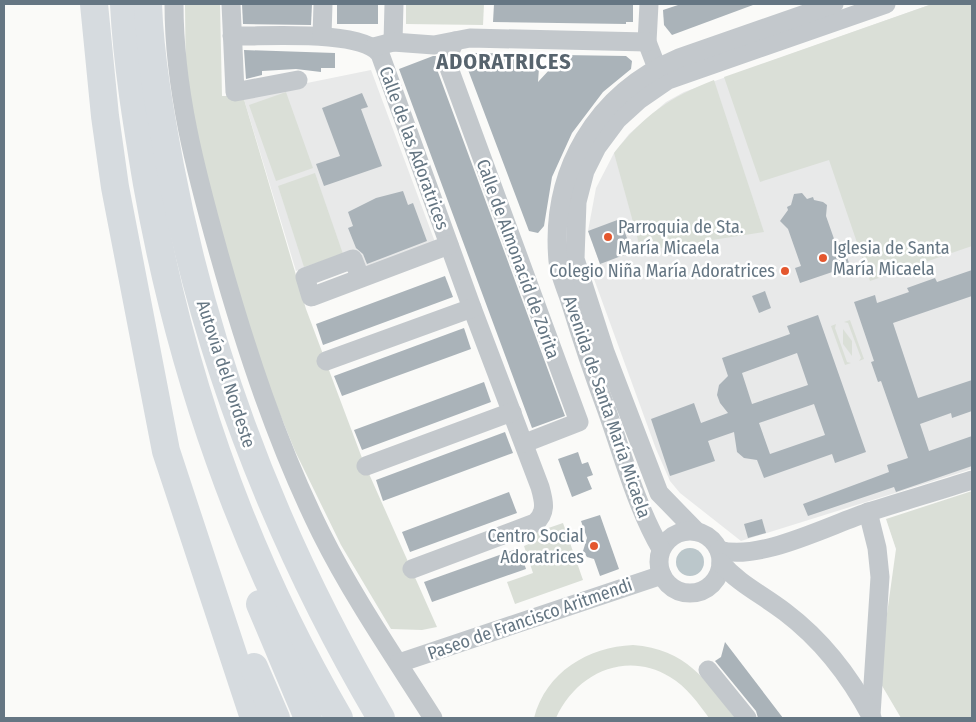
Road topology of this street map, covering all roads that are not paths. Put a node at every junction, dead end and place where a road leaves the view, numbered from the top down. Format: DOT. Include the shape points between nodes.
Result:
graph roads {
  1 [pos="94,4"];
  2 [pos="124,4"];
  3 [pos="148,4"];
  4 [pos="166,4"];
  5 [pos="174,4"];
  6 [pos="231,4"];
  7 [pos="323,4"];
  8 [pos="394,4"];
  9 [pos="649,4"];
  10 [pos="834,4"];
  11 [pos="886,4"];
  12 [pos="232,36"];
  13 [pos="322,36"];
  14 [pos="454,41"];
  15 [pos="392,42"];
  16 [pos="647,42"];
  17 [pos="374,47"];
  18 [pos="657,68"];
  19 [pos="298,80"];
  20 [pos="448,245"];
  21 [pos="360,277"];
  22 [pos="472,308"];
  23 [pos="149,361"];
  24 [pos="326,361"];
  25 [pos="194,384"];
  26 [pos="512,412"];
  27 [pos="243,429"];
  28 [pos="524,444"];
  29 [pos="366,466"];
  30 [pos="972,480"];
  31 [pos="868,512"];
  32 [pos="696,531"];
  33 [pos="661,549"];
  34 [pos="720,557"];
  35 [pos="412,569"];
  36 [pos="662,575"];
  37 [pos="704,589"];
  38 [pos="756,594"];
  39 [pos="399,663"];
  40 [pos="708,670"];
  41 [pos="871,717"];
  42 [pos="254,718"];
  43 [pos="276,718"];
  44 [pos="308,718"];
  45 [pos="339,718"];
  46 [pos="381,718"];
  47 [pos="433,718"];
  48 [pos="747,718"];
  1 -- 23 [label="highway" via="112,169"];
  2 -- 25 [label="highway, Autovía del Nordeste" via="134,98 152,214 169,294"];
  3 -- 27 [label="highway, Autovía del Nordeste" via="157,94 180,217 208,324"];
  4 -- 27 [label="highway" via="170,96 180,155"];
  5 -- 39 [label="street" via="181,100 207,212 243,342 284,456 322,534"];
  6 -- 12 [label="street"];
  7 -- 13 [label="street"];
  8 -- 15 [label="street"];
  9 -- 16 [label="street"];
  10 -- 18 [label="street, Avenida de Santa María Micaela"];
  11 -- 32 [label="street, Avenida de Santa María Micaela" via="668,80 617,120 597,147 585,171 577,202 576,259 605,352 659,493"];
  12 -- 13 [label="street, Calle de las Adoratrices"];
  12 -- 19 [label="street" via="235,92"];
  13 -- 17 [label="street, Calle de las Adoratrices"];
  14 -- 15 [label="street" via="434,45"];
  14 -- 16 [label="street" via="470,38"];
  14 -- 28 [label="street, Calle de Almonacid de Zorita" via="446,60 579,422"];
  15 -- 17 [label="street"];
  16 -- 18 [label="street"];
  17 -- 20 [label="street, Calle de las Adoratrices" via="384,61"];
  18 -- 33 [label="street, Avenida de Santa María Micaela" via="628,87 603,111 586,133 569,166 558,226 558,262 601,393 646,518"];
  20 -- 21 [label="street, Calle de las Adoratrices"];
  20 -- 22 [label="street, Calle de las Adoratrices"];
  22 -- 24 [label="street"];
  22 -- 26 [label="street, Calle de las Adoratrices"];
  23 -- 42 [label="highway" via="166,451"];
  23 -- 43 [label="highway" via="208,546 250,660"];
  25 -- 44 [label="highway" via="206,461 252,586"];
  25 -- 45 [label="highway, Autovía del Nordeste" via="239,512 285,619"];
  26 -- 28 [label="street, Calle de las Adoratrices"];
  26 -- 29 [label="street"];
  27 -- 46 [label="highway, Autovía del Nordeste" via="255,466 308,584"];
  28 -- 35 [label="street, Calle de las Adoratrices" via="543,495 544,509 540,519 527,527"];
  30 -- 31 [label="street"];
  31 -- 34 [label="street" via="771,548 732,552"];
  31 -- 41 [label="street" via="880,567"];
  32 -- 33 [label="street" via="679,532"];
  32 -- 34 [label="street" via="710,538"];
  33 -- 36 [label="street"];
  34 -- 37 [label="street" via="717,578"];
  34 -- 38 [label="street"];
  36 -- 37 [label="street" via="677,590 692,593"];
  36 -- 39 [label="street, Paseo de Francisco Aritmendi"];
  37 -- 38 [label="street"];
  38 -- 41 [label="street" via="798,622 831,657 850,680"];
  39 -- 47 [label="street"];
  40 -- 48 [label="street"];
}
